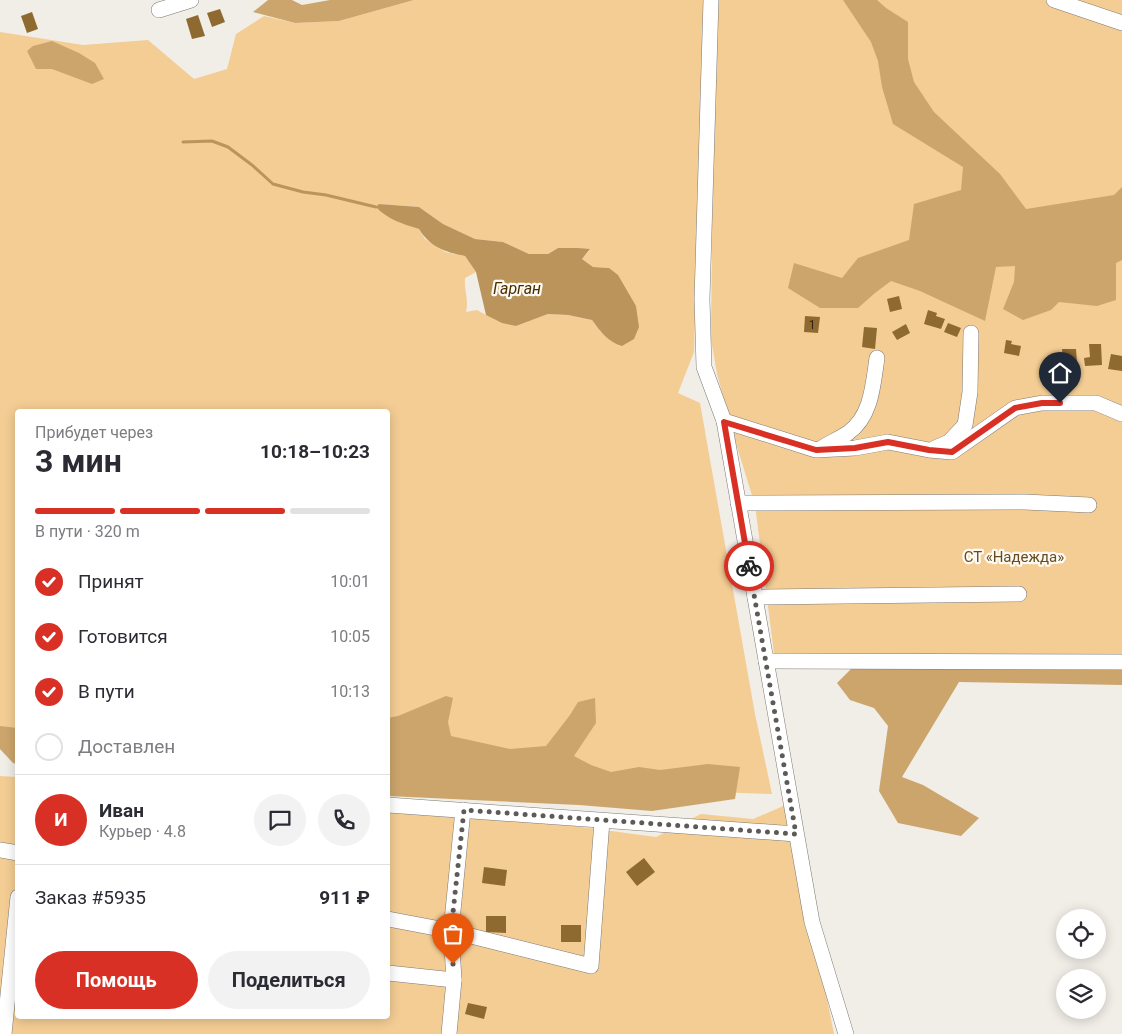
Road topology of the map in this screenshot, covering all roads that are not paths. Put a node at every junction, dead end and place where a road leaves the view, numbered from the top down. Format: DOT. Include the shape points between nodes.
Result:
graph roads {
  1 [pos="191,0"];
  2 [pos="711,0"];
  3 [pos="1054,0"];
  4 [pos="159,10"];
  5 [pos="1122,23"];
  6 [pos="971,333"];
  7 [pos="877,358"];
  8 [pos="1122,414"];
  9 [pos="724,422"];
  10 [pos="816,450"];
  11 [pos="929,450"];
  12 [pos="738,503"];
  13 [pos="1089,504"];
  14 [pos="1019,594"];
  15 [pos="755,597"];
  16 [pos="766,661"];
  17 [pos="1122,662"];
  18 [pos="390,805"];
  19 [pos="464,810"];
  20 [pos="602,821"];
  21 [pos="796,834"];
  22 [pos="0,850"];
  23 [pos="15,852"];
  24 [pos="15,910"];
  25 [pos="390,919"];
  26 [pos="451,931"];
  27 [pos="10,932"];
  28 [pos="390,973"];
  29 [pos="454,980"];
  30 [pos="4,1034"];
  31 [pos="449,1034"];
  32 [pos="846,1034"];
  1 -- 4 [label="street"];
  2 -- 9 [label="street" via="702,299 704,367"];
  3 -- 5 [label="street"];
  6 -- 11 [label="street" via="970,392 965,425 949,442"];
  7 -- 10 [label="street" via="871,400 862,418 849,432"];
  8 -- 11 [label="street" via="1096,404 1042,403 1015,408 952,452"];
  9 -- 10 [label="street"];
  9 -- 12 [label="street"];
  10 -- 11 [label="street" via="888,442"];
  12 -- 13 [label="street"];
  12 -- 15 [label="street"];
  14 -- 15 [label="street"];
  15 -- 16 [label="street"];
  16 -- 17 [label="street"];
  16 -- 21 [label="street"];
  18 -- 19 [label="street"];
  19 -- 20 [label="street"];
  19 -- 26 [label="street"];
  20 -- 21 [label="street"];
  20 -- 26 [label="street" via="591,966"];
  21 -- 32 [label="street" via="812,922"];
  22 -- 23 [label="street"];
  24 -- 27 [label="street"];
  25 -- 26 [label="street"];
  26 -- 29 [label="street"];
  27 -- 30 [label="street"];
  28 -- 29 [label="street"];
  29 -- 31 [label="street"];
}
